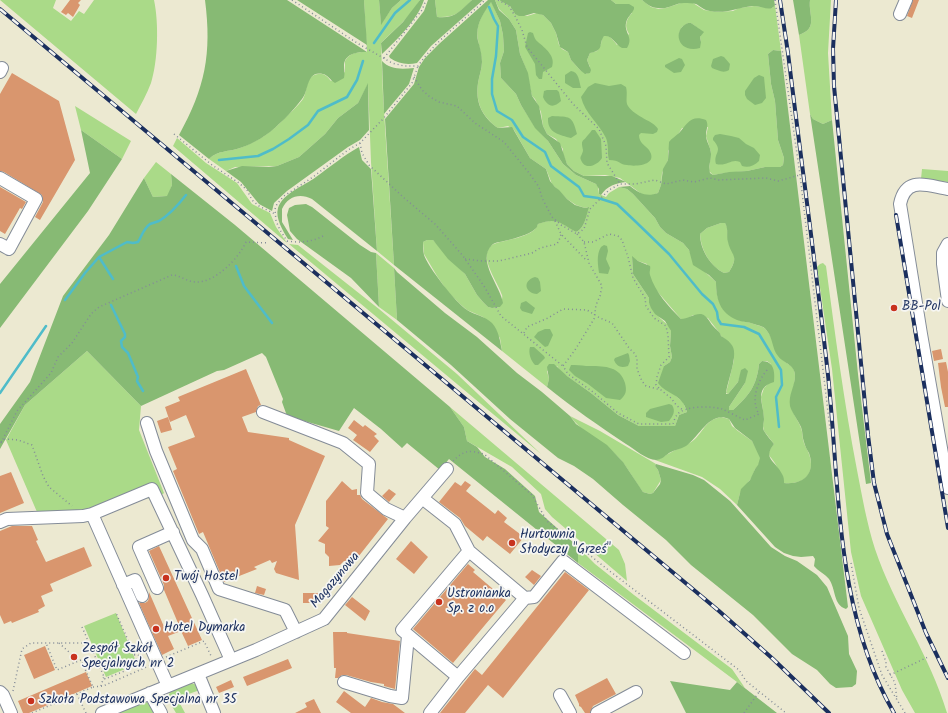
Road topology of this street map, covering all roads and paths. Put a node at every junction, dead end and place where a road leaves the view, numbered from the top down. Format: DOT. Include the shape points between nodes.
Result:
graph roads {
  1 [pos="292,0"];
  2 [pos="426,0"];
  3 [pos="485,0"];
  4 [pos="498,0"];
  5 [pos="775,0"];
  6 [pos="906,0"];
  7 [pos="900,14"];
  8 [pos="384,58"];
  9 [pos="418,66"];
  10 [pos="414,77"];
  11 [pos="174,134"];
  12 [pos="360,143"];
  13 [pos="800,175"];
  14 [pos="0,178"];
  15 [pos="620,184"];
  16 [pos="948,189"];
  17 [pos="275,214"];
  18 [pos="555,221"];
  19 [pos="561,234"];
  20 [pos="577,234"];
  21 [pos="323,236"];
  22 [pos="584,242"];
  23 [pos="269,243"];
  24 [pos="0,244"];
  25 [pos="948,244"];
  26 [pos="465,259"];
  27 [pos="589,263"];
  28 [pos="948,301"];
  29 [pos="594,315"];
  30 [pos="524,334"];
  31 [pos="563,366"];
  32 [pos="769,368"];
  33 [pos="661,390"];
  34 [pos="683,410"];
  35 [pos="263,412"];
  36 [pos="147,423"];
  37 [pos="830,429"];
  38 [pos="0,443"];
  39 [pos="447,469"];
  40 [pos="948,488"];
  41 [pos="422,498"];
  42 [pos="73,506"];
  43 [pos="92,514"];
  44 [pos="405,518"];
  45 [pos="0,522"];
  46 [pos="173,532"];
  47 [pos="469,551"];
  48 [pos="851,563"];
  49 [pos="123,585"];
  50 [pos="157,588"];
  51 [pos="142,596"];
  52 [pos="525,598"];
  53 [pos="116,613"];
  54 [pos="82,627"];
  55 [pos="296,632"];
  56 [pos="408,636"];
  57 [pos="46,643"];
  58 [pos="59,643"];
  59 [pos="89,643"];
  60 [pos="882,651"];
  61 [pos="684,653"];
  62 [pos="134,654"];
  63 [pos="928,657"];
  64 [pos="231,660"];
  65 [pos="79,661"];
  66 [pos="157,661"];
  67 [pos="213,661"];
  68 [pos="198,674"];
  69 [pos="890,675"];
  70 [pos="104,676"];
  71 [pos="458,677"];
  72 [pos="344,682"];
  73 [pos="101,686"];
  74 [pos="168,686"];
  75 [pos="93,687"];
  76 [pos="0,692"];
  77 [pos="13,692"];
  78 [pos="636,692"];
  79 [pos="759,692"];
  80 [pos="150,693"];
  81 [pos="77,694"];
  82 [pos="560,695"];
  83 [pos="898,702"];
  84 [pos="11,713"];
  85 [pos="32,713"];
  86 [pos="86,713"];
  87 [pos="102,713"];
  88 [pos="160,713"];
  89 [pos="214,713"];
  90 [pos="430,713"];
  91 [pos="570,713"];
  92 [pos="597,713"];
  93 [pos="744,713"];
  94 [pos="786,713"];
  95 [pos="905,713"];
  1 -- 8 [label="path"];
  2 -- 8 [label="path" via="422,10"];
  3 -- 9 [label="path" via="436,44"];
  4 -- 15 [label="path" via="509,6 522,30 527,47 573,104 598,129 606,146 607,163"];
  5 -- 13 [label="path"];
  6 -- 7 [label="street"];
  8 -- 9 [label="path" via="404,66"];
  9 -- 10 [label="path"];
  10 -- 12 [label="path" via="383,119"];
  10 -- 18 [label="path" via="430,97 457,106 475,123 504,142 539,187 546,207"];
  11 -- 17 [label="path" via="239,183 259,206"];
  12 -- 17 [label="path" via="284,196 274,209"];
  12 -- 26 [label="path" via="369,165 434,224"];
  13 -- 15 [label="path" via="778,181 766,178 710,178 666,184 655,180"];
  13 -- 37 [label="path"];
  14 -- 24 [label="street" via="36,199 9,249"];
  15 -- 20 [label="path" via="609,190 590,210 584,229"];
  16 -- 40 [label="street" via="915,184 908,187 901,196 900,204"];
  17 -- 21 [label="path" via="287,241 298,243"];
  18 -- 19 [label="path"];
  18 -- 20 [label="path"];
  19 -- 26 [label="path" via="556,244 532,253 495,261"];
  19 -- 27 [label="path"];
  20 -- 22 [label="path"];
  22 -- 27 [label="path"];
  22 -- 33 [label="path" via="594,242 610,234 618,236 623,243 633,278 645,298 646,306 654,318 666,326 669,356 661,365 656,381"];
  23 -- 38 [label="path" via="246,242 234,261 203,282 185,280 176,275 99,307 91,314 72,344 58,357 51,372 18,411"];
  25 -- 28 [label="street" via="943,253"];
  26 -- 30 [label="path" via="501,316"];
  27 -- 29 [label="path" via="602,286"];
  29 -- 30 [label="path" via="584,309 563,309 527,327"];
  29 -- 31 [label="path" via="594,319"];
  29 -- 33 [label="path" via="612,323 635,354 637,369 646,386"];
  30 -- 31 [label="path"];
  31 -- 34 [label="path" via="568,374 618,413 639,424 673,424 677,414"];
  32 -- 34 [label="path" via="762,377 754,397 755,408 759,414 745,420 711,406"];
  33 -- 34 [label="path"];
  35 -- 44 [label="street" via="343,443 369,464 367,493 386,509"];
  36 -- 55 [label="street" via="192,540 202,549 219,589 285,610"];
  38 -- 42 [label="path" via="5,439 32,445 48,486"];
  39 -- 41 [label="street, Magazynowa"];
  39 -- 79 [label="path" via="460,454 474,451 484,454 532,495 547,521 739,670 746,681"];
  41 -- 44 [label="street, Magazynowa"];
  41 -- 47 [label="street" via="455,524"];
  43 -- 45 [label="street" via="7,519"];
  43 -- 46 [label="street" via="152,489"];
  43 -- 49 [label="street"];
  44 -- 55 [label="street, Magazynowa" via="324,619"];
  46 -- 50 [label="street" via="139,547"];
  46 -- 64 [label="street"];
  47 -- 52 [label="street"];
  47 -- 56 [label="street" via="402,630"];
  48 -- 83 [label="path" via="863,621 882,675"];
  49 -- 51 [label="street" via="135,580"];
  49 -- 66 [label="street"];
  52 -- 61 [label="street" via="534,597 563,561"];
  52 -- 71 [label="street"];
  53 -- 62 [label="path"];
  54 -- 59 [label="path"];
  55 -- 64 [label="street, Magazynowa"];
  56 -- 71 [label="street"];
  56 -- 72 [label="street" via="402,698"];
  57 -- 58 [label="path"];
  57 -- 65 [label="path" via="57,670"];
  57 -- 77 [label="path" via="31,643 22,649"];
  58 -- 59 [label="path"];
  58 -- 65 [label="path"];
  59 -- 70 [label="path"];
  60 -- 69 [label="path"];
  62 -- 66 [label="path"];
  62 -- 70 [label="path" via="139,665 105,679"];
  63 -- 69 [label="path"];
  64 -- 68 [label="street, Magazynowa"];
  65 -- 75 [label="path" via="82,660"];
  66 -- 67 [label="path" via="204,641"];
  66 -- 73 [label="path"];
  66 -- 74 [label="street"];
  68 -- 74 [label="street, Magazynowa"];
  68 -- 89 [label="street"];
  69 -- 83 [label="path" via="895,683"];
  70 -- 73 [label="path"];
  71 -- 90 [label="street"];
  73 -- 75 [label="path"];
  74 -- 80 [label="street, Magazynowa"];
  75 -- 81 [label="path"];
  76 -- 84 [label="street"];
  78 -- 92 [label="street"];
  79 -- 93 [label="path"];
  79 -- 94 [label="path"];
  80 -- 87 [label="street, Magazynowa"];
  80 -- 88 [label="street"];
  81 -- 85 [label="path"];
  81 -- 86 [label="path"];
  82 -- 91 [label="street"];
  83 -- 95 [label="path"];
}
